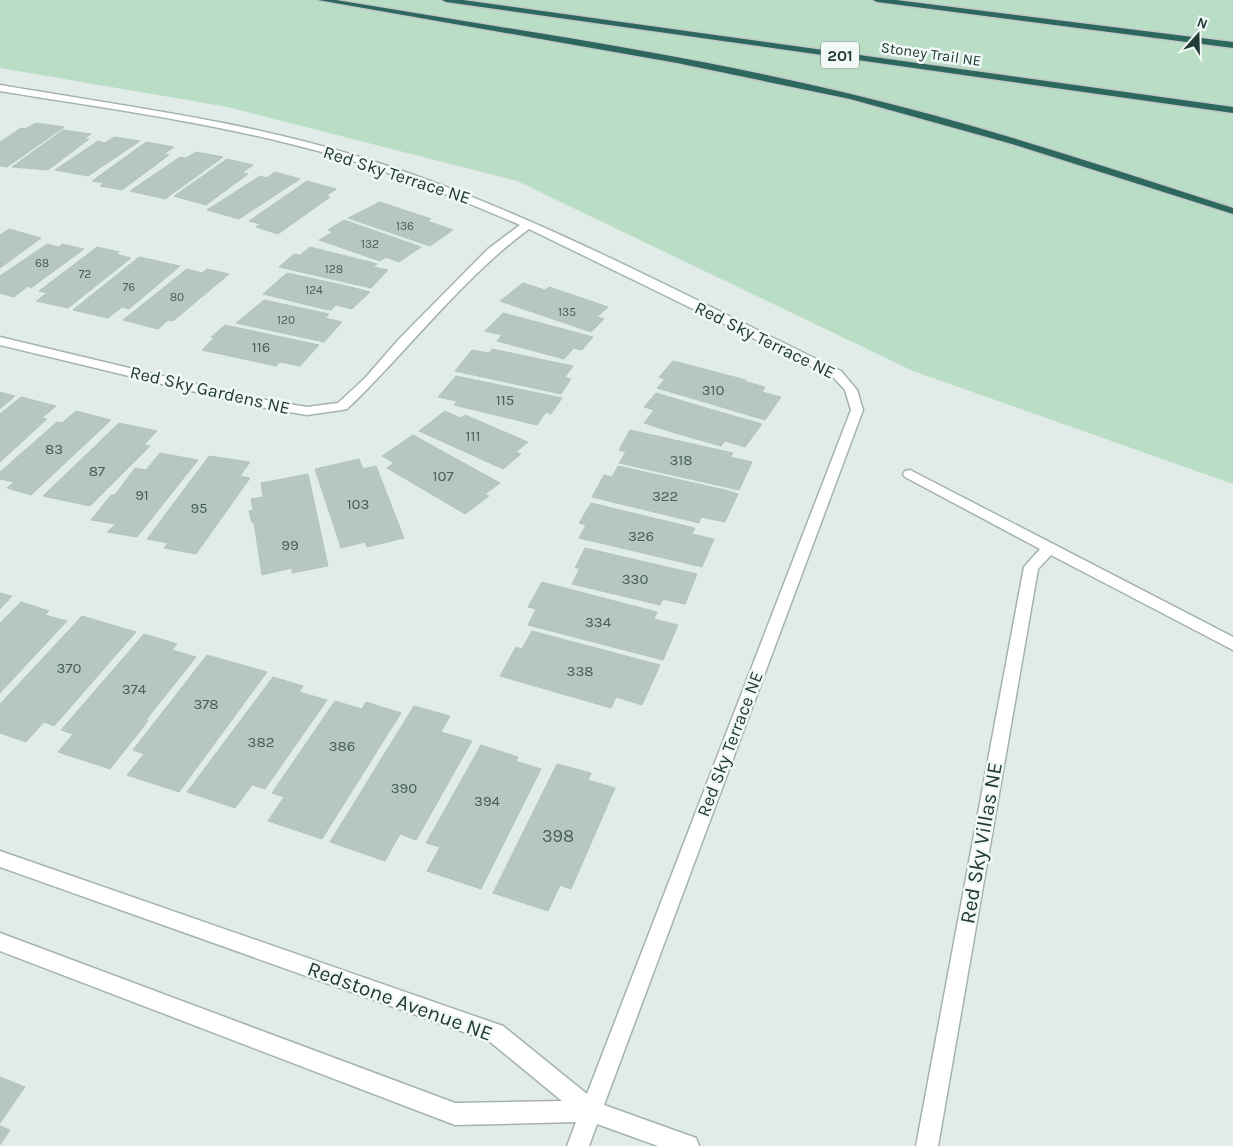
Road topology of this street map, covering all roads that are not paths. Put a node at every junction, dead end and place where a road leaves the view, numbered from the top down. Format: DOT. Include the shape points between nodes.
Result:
graph roads {
  1 [pos="322,0"];
  2 [pos="446,0"];
  3 [pos="877,0"];
  4 [pos="1233,45"];
  5 [pos="8,92"];
  6 [pos="1233,110"];
  7 [pos="1233,211"];
  8 [pos="528,224"];
  9 [pos="0,341"];
  10 [pos="910,474"];
  11 [pos="1050,548"];
  12 [pos="1233,644"];
  13 [pos="0,859"];
  14 [pos="0,942"];
  15 [pos="590,1111"];
  16 [pos="578,1146"];
  17 [pos="688,1146"];
  18 [pos="927,1146"];
  1 -- 7 [label="highway" via="638,53 804,86 1003,136"];
  2 -- 6 [label="highway, Stoney Trail NE / 201"];
  3 -- 4 [label="highway"];
  5 -- 8 [label="street, Red Sky Terrace NE" via="257,133 325,150 395,171"];
  8 -- 9 [label="street, Red Sky Gardens NE" via="492,251 342,406 307,411 254,402"];
  8 -- 15 [label="street, Red Sky Terrace NE" via="837,374 856,396 857,410"];
  10 -- 11 [label="street"];
  11 -- 12 [label="street"];
  11 -- 18 [label="street, Red Sky Villas NE" via="1031,567"];
  13 -- 15 [label="street, Redstone Avenue NE" via="496,1033"];
  14 -- 15 [label="street" via="455,1114"];
  15 -- 16 [label="street, Red Sky Terrace NE"];
  15 -- 17 [label="street"];
}
